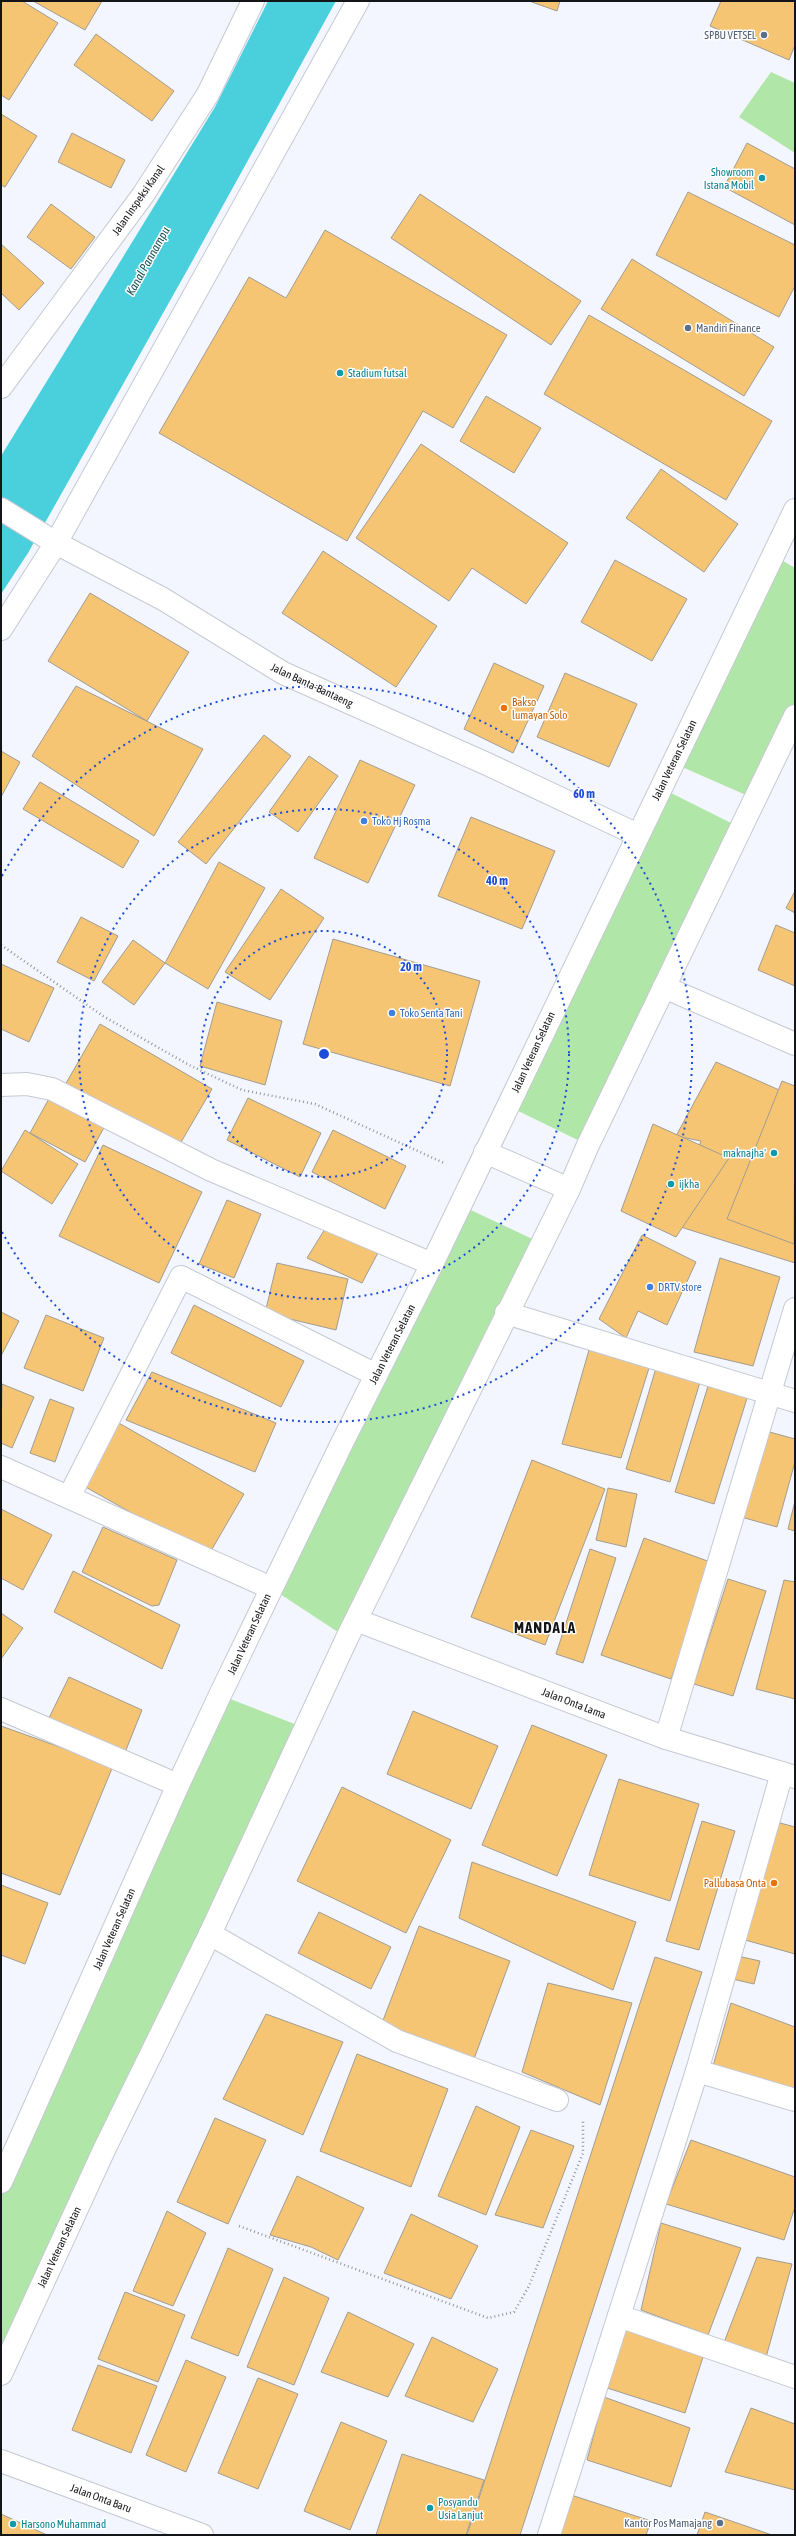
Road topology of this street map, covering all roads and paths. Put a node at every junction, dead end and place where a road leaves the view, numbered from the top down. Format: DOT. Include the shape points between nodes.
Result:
graph roads {
  1 [pos="253,1"];
  2 [pos="358,1"];
  3 [pos="1,387"];
  4 [pos="1,509"];
  5 [pos="795,510"];
  6 [pos="49,538"];
  7 [pos="1,629"];
  8 [pos="795,716"];
  9 [pos="638,835"];
  10 [pos="1,946"];
  11 [pos="664,987"];
  12 [pos="795,1044"];
  13 [pos="1,1085"];
  14 [pos="485,1152"];
  15 [pos="474,1176"];
  16 [pos="569,1189"];
  17 [pos="432,1264"];
  18 [pos="795,1309"];
  19 [pos="506,1313"];
  20 [pos="376,1375"];
  21 [pos="770,1393"];
  22 [pos="795,1401"];
  23 [pos="1,1467"];
  24 [pos="69,1497"];
  25 [pos="271,1588"];
  26 [pos="356,1620"];
  27 [pos="1,1709"];
  28 [pos="666,1738"];
  29 [pos="788,1775"];
  30 [pos="178,1785"];
  31 [pos="210,1934"];
  32 [pos="697,2070"];
  33 [pos="557,2100"];
  34 [pos="795,2100"];
  35 [pos="1,2182"];
  36 [pos="239,2226"];
  37 [pos="619,2316"];
  38 [pos="1,2374"];
  39 [pos="795,2377"];
  40 [pos="1,2461"];
  41 [pos="202,2535"];
  42 [pos="549,2535"];
  1 -- 3 [label="street, Jalan Inspeksi Kanal" via="208,94 143,195"];
  2 -- 6 [label="street"];
  4 -- 6 [label="street, Jalan Banta-Bantaeng"];
  5 -- 9 [label="street, Jalan Veteran Selatan"];
  6 -- 7 [label="street"];
  6 -- 9 [label="street, Jalan Banta-Bantaeng" via="163,599 283,673"];
  8 -- 11 [label="street, Jalan Veteran Selatan"];
  9 -- 14 [label="street, Jalan Veteran Selatan"];
  10 -- 15 [label="path" via="103,1016 189,1065 242,1090 315,1104"];
  11 -- 12 [label="street"];
  11 -- 16 [label="street, Jalan Veteran Selatan"];
  13 -- 17 [label="street" via="27,1084 52,1089 211,1170"];
  14 -- 15 [label="street, Jalan Veteran Selatan"];
  14 -- 16 [label="street"];
  15 -- 17 [label="street, Jalan Veteran Selatan"];
  16 -- 19 [label="street, Jalan Veteran Selatan"];
  17 -- 20 [label="street, Jalan Veteran Selatan"];
  18 -- 21 [label="street"];
  19 -- 21 [label="street"];
  19 -- 26 [label="street, Jalan Veteran Selatan"];
  20 -- 24 [label="street" via="181,1277"];
  20 -- 25 [label="street, Jalan Veteran Selatan"];
  21 -- 22 [label="street"];
  21 -- 28 [label="street"];
  23 -- 24 [label="street"];
  24 -- 25 [label="street"];
  25 -- 30 [label="street, Jalan Veteran Selatan"];
  26 -- 28 [label="street, Jalan Onta Lama"];
  26 -- 31 [label="street, Jalan Veteran Selatan"];
  27 -- 30 [label="street"];
  28 -- 29 [label="street, Jalan Onta Lama"];
  29 -- 32 [label="street"];
  30 -- 35 [label="street, Jalan Veteran Selatan"];
  31 -- 33 [label="street" via="396,2041"];
  31 -- 38 [label="street, Jalan Veteran Selatan" via="104,2150"];
  32 -- 34 [label="street"];
  32 -- 37 [label="street"];
  33 -- 36 [label="path" via="575,2109 585,2122 583,2153 529,2286 514,2312 488,2318"];
  37 -- 39 [label="street"];
  37 -- 42 [label="street"];
  40 -- 41 [label="street, Jalan Onta Baru"];
}
